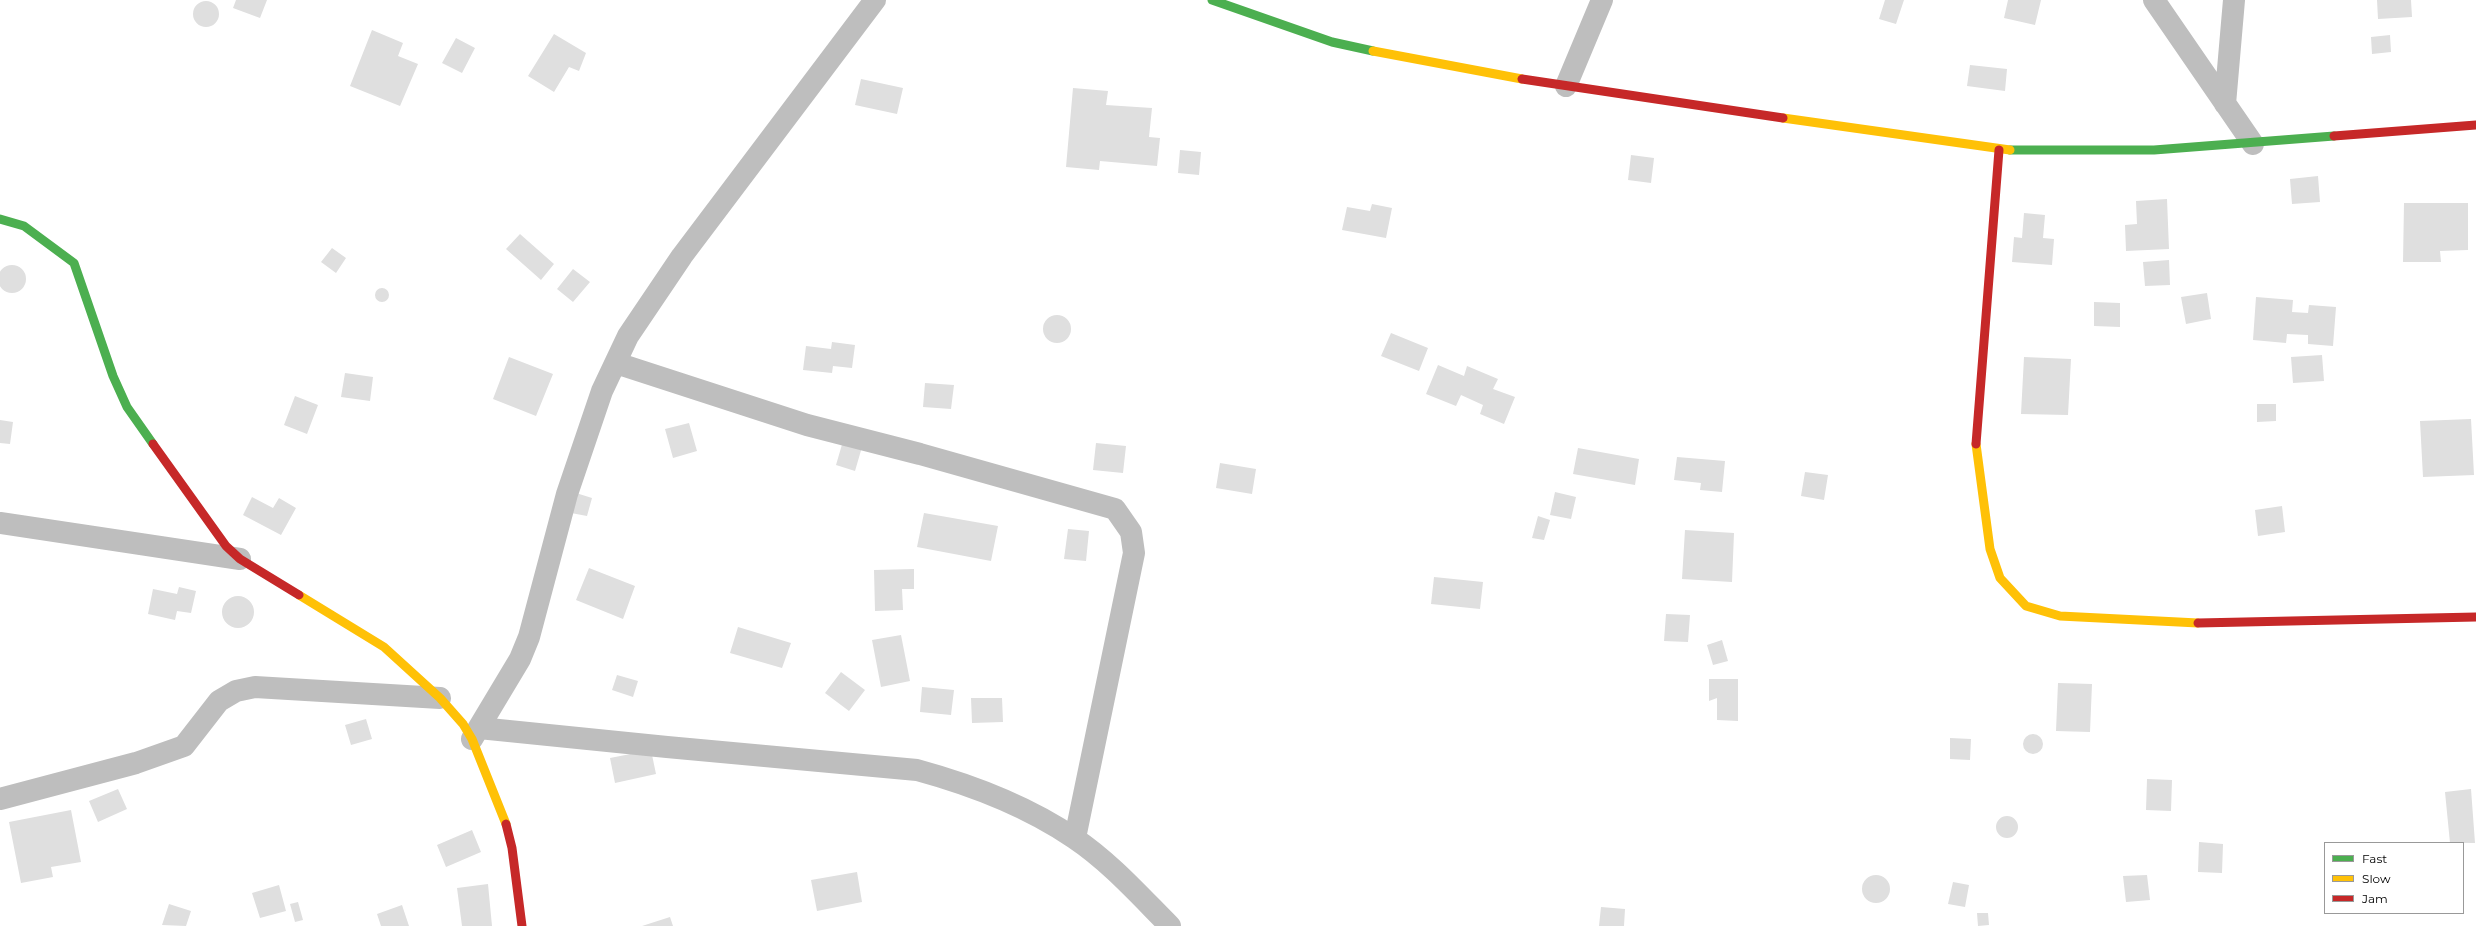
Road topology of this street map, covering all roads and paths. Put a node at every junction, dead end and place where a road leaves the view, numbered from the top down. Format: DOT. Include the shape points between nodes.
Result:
graph roads {
  1 [pos="875,0"];
  2 [pos="1212,0"];
  3 [pos="1602,0"];
  4 [pos="2154,0"];
  5 [pos="2234,0"];
  6 [pos="1566,86"];
  7 [pos="2225,104"];
  8 [pos="2476,125"];
  9 [pos="2253,144"];
  10 [pos="1999,150"];
  11 [pos="0,219"];
  12 [pos="616,363"];
  13 [pos="0,523"];
  14 [pos="240,559"];
  15 [pos="2476,617"];
  16 [pos="440,698"];
  17 [pos="476,733"];
  18 [pos="0,799"];
  19 [pos="1075,838"];
  20 [pos="522,926"];
  21 [pos="1170,926"];
  1 -- 12 [label="street" via="682,256 628,336"];
  2 -- 6 [label="street" via="1332,42 1402,58"];
  3 -- 6 [label="street"];
  4 -- 7 [label="street"];
  5 -- 7 [label="street"];
  6 -- 10 [label="street"];
  7 -- 9 [label="street"];
  8 -- 9 [label="street"];
  9 -- 10 [label="street" via="2154,150"];
  10 -- 15 [label="street" via="1976,441 1990,549 2000,578 2026,606 2060,616 2206,623"];
  11 -- 14 [label="street" via="24,226 74,263 113,376 127,407 214,532"];
  12 -- 17 [label="street" via="602,391 567,494 529,637 520,659"];
  12 -- 19 [label="street" via="807,425 1115,509 1131,532 1134,553"];
  13 -- 14 [label="street"];
  14 -- 16 [label="street" via="384,647"];
  16 -- 17 [label="street"];
  16 -- 18 [label="street" via="255,687 236,691 219,702 184,746 136,763"];
  17 -- 19 [label="street" via="917,770 948,778 1019,806"];
  17 -- 20 [label="street" via="512,848"];
  19 -- 21 [label="street" via="1118,875"];
}
